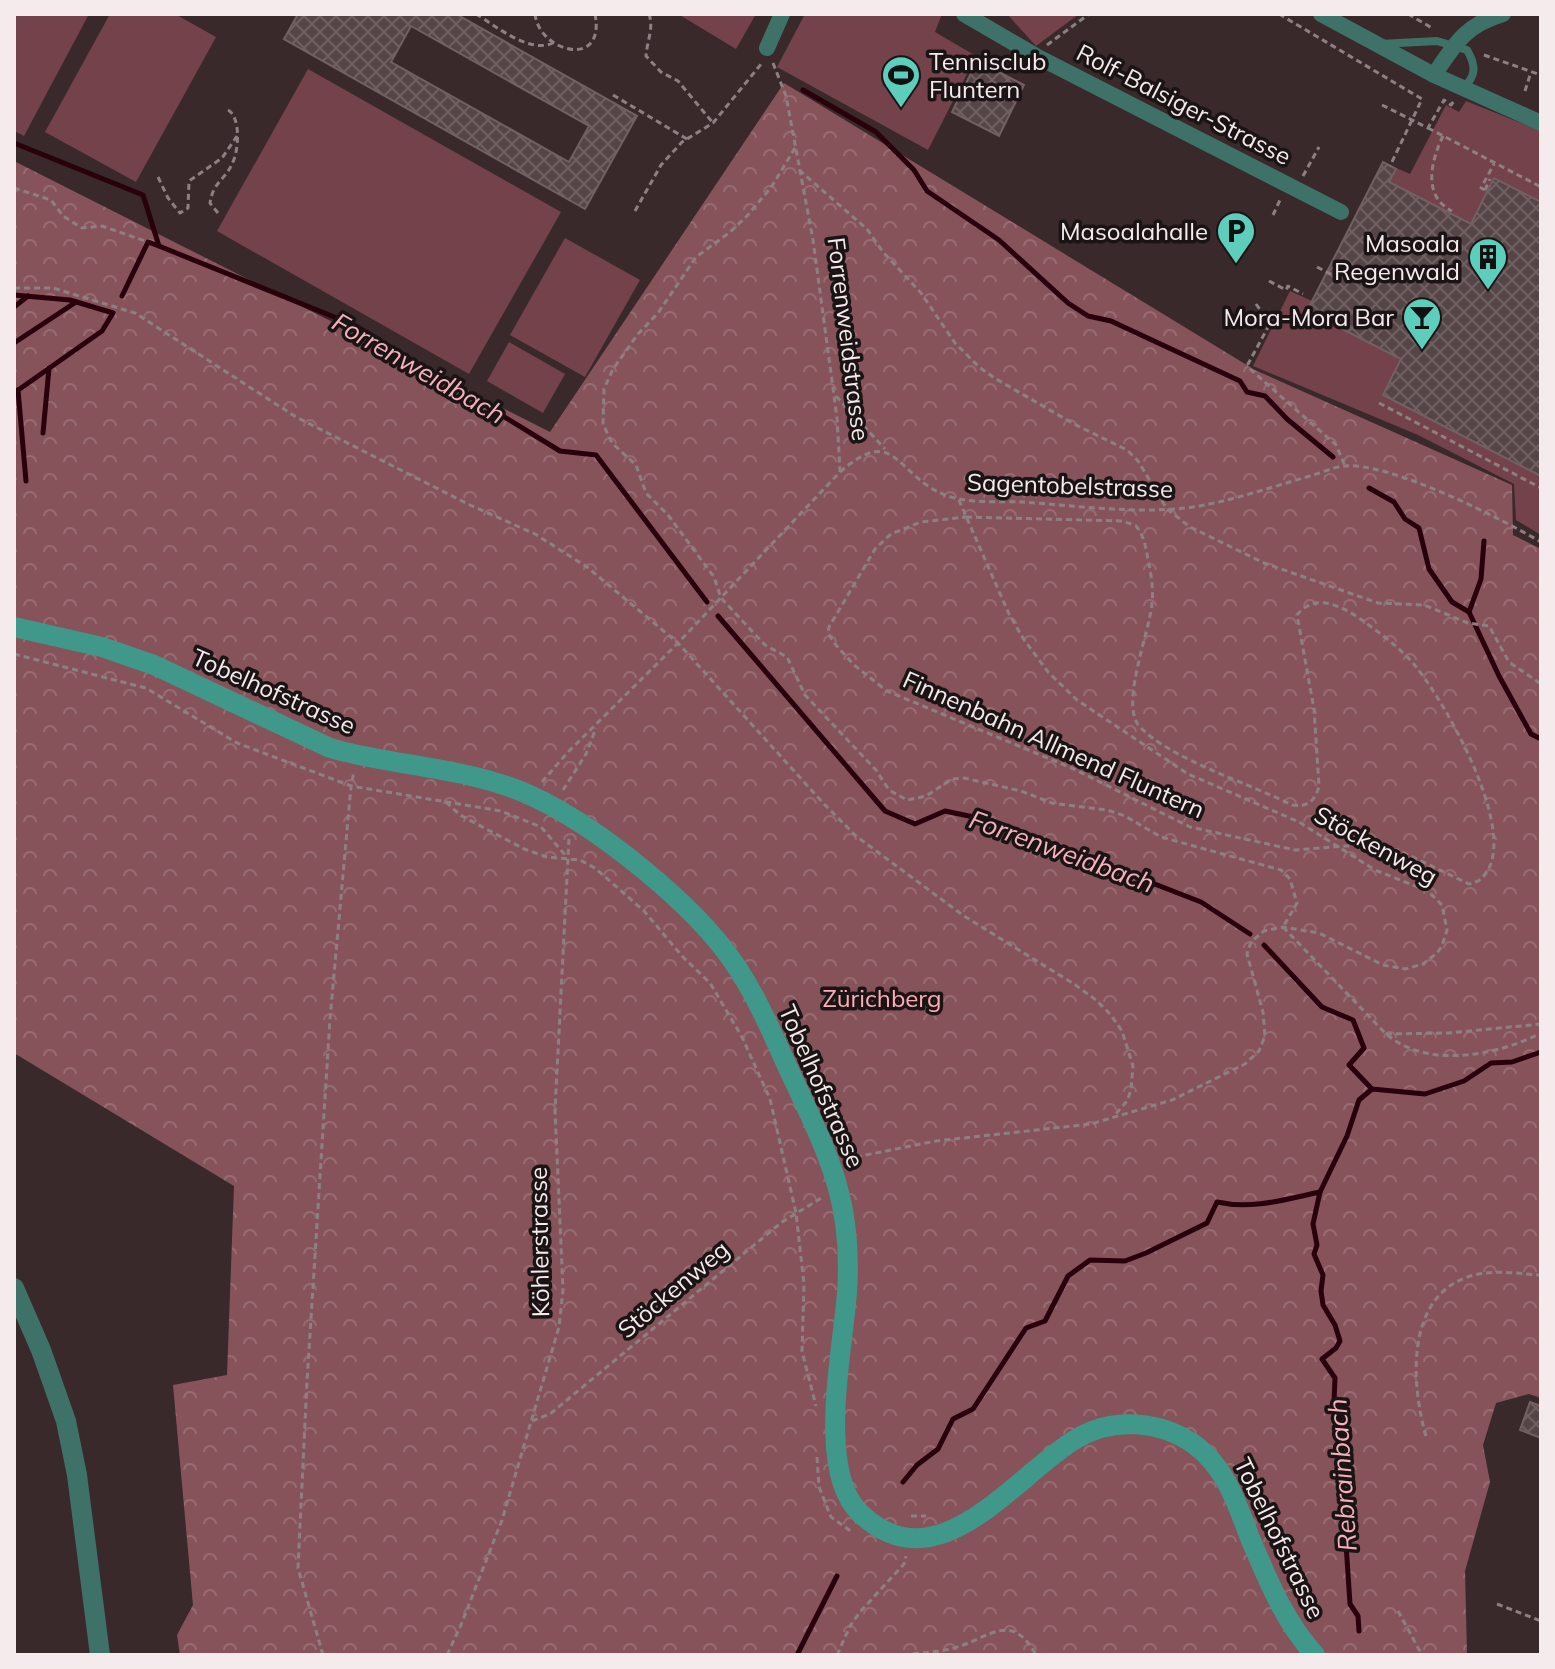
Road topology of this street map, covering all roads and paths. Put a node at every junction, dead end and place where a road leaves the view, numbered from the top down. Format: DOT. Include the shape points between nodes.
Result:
graph roads {
  1 [pos="476,14"];
  2 [pos="535,14"];
  3 [pos="595,14"];
  4 [pos="649,14"];
  5 [pos="782,14"];
  6 [pos="964,14"];
  7 [pos="1089,14"];
  8 [pos="1279,14"];
  9 [pos="1321,14"];
  10 [pos="1503,14"];
  11 [pos="553,43"];
  12 [pos="1376,44"];
  13 [pos="1455,44"];
  14 [pos="767,48"];
  15 [pos="1036,56"];
  16 [pos="1531,72"];
  17 [pos="1434,75"];
  18 [pos="1461,89"];
  19 [pos="1525,91"];
  20 [pos="613,95"];
  21 [pos="1382,105"];
  22 [pos="228,110"];
  23 [pos="1412,120"];
  24 [pos="713,123"];
  25 [pos="1541,123"];
  26 [pos="1428,128"];
  27 [pos="237,136"];
  28 [pos="1443,136"];
  29 [pos="687,139"];
  30 [pos="1319,147"];
  31 [pos="795,148"];
  32 [pos="1495,163"];
  33 [pos="1390,166"];
  34 [pos="799,170"];
  35 [pos="158,177"];
  36 [pos="1490,179"];
  37 [pos="1541,187"];
  38 [pos="14,188"];
  39 [pos="1297,188"];
  40 [pos="1282,198"];
  41 [pos="635,211"];
  42 [pos="1452,211"];
  43 [pos="1341,212"];
  44 [pos="218,213"];
  45 [pos="1273,215"];
  46 [pos="148,242"];
  47 [pos="1317,267"];
  48 [pos="1336,277"];
  49 [pos="1269,281"];
  50 [pos="14,288"];
  51 [pos="1303,294"];
  52 [pos="1256,304"];
  53 [pos="834,393"];
  54 [pos="1379,403"];
  55 [pos="887,452"];
  56 [pos="1345,466"];
  57 [pos="840,472"];
  58 [pos="1541,488"];
  59 [pos="958,498"];
  60 [pos="1167,509"];
  61 [pos="966,517"];
  62 [pos="1541,542"];
  63 [pos="721,598"];
  64 [pos="14,627"];
  65 [pos="678,643"];
  66 [pos="14,654"];
  67 [pos="1541,684"];
  68 [pos="598,724"];
  69 [pos="358,756"];
  70 [pos="351,786"];
  71 [pos="563,790"];
  72 [pos="534,796"];
  73 [pos="446,802"];
  74 [pos="1339,847"];
  75 [pos="567,857"];
  76 [pos="1283,927"];
  77 [pos="1541,1024"];
  78 [pos="1541,1033"];
  79 [pos="1386,1034"];
  80 [pos="1114,1116"];
  81 [pos="831,1162"];
  82 [pos="839,1186"];
  83 [pos="796,1213"];
  84 [pos="1541,1275"];
  85 [pos="14,1288"];
  86 [pos="818,1414"];
  87 [pos="532,1421"];
  88 [pos="1426,1436"];
  89 [pos="817,1455"];
  90 [pos="911,1516"];
  91 [pos="927,1516"];
  92 [pos="858,1536"];
  93 [pos="907,1556"];
  94 [pos="1497,1604"];
  95 [pos="1398,1611"];
  96 [pos="1541,1621"];
  97 [pos="100,1655"];
  98 [pos="323,1655"];
  99 [pos="447,1655"];
  100 [pos="837,1655"];
  101 [pos="903,1655"];
  102 [pos="1036,1655"];
  103 [pos="1315,1655"];
  104 [pos="1422,1655"];
  1 -- 11 [label="path" via="532,46"];
  2 -- 11 [label="path"];
  3 -- 11 [label="path" via="595,40 567,51"];
  4 -- 24 [label="path" via="653,24 646,56 678,81"];
  5 -- 14 [label="street"];
  6 -- 15 [label="street, Rolf-Balsiger-Strasse"];
  7 -- 15 [label="path"];
  8 -- 23 [label="path" via="1422,99"];
  9 -- 12 [label="street"];
  10 -- 13 [label="street" via="1484,19"];
  12 -- 13 [label="lane"];
  12 -- 17 [label="street"];
  13 -- 17 [label="street"];
  13 -- 18 [label="lane" via="1473,59 1471,82"];
  14 -- 24 [label="path" via="764,62"];
  14 -- 31 [label="path, Forrenweidstrasse" via="786,96"];
  15 -- 39 [label="street, Rolf-Balsiger-Strasse"];
  16 -- 19 [label="path"];
  17 -- 18 [label="street"];
  18 -- 25 [label="street"];
  18 -- 26 [label="path" via="1451,105 1444,100"];
  20 -- 29 [label="path"];
  21 -- 23 [label="path"];
  22 -- 27 [label="path" via="238,121"];
  23 -- 26 [label="path"];
  23 -- 33 [label="path"];
  24 -- 29 [label="path"];
  26 -- 28 [label="path"];
  27 -- 35 [label="path" via="222,158 189,181 188,208 180,213"];
  27 -- 44 [label="path" via="233,164 212,190 210,203"];
  28 -- 32 [label="path"];
  28 -- 42 [label="path" via="1431,177 1436,199"];
  29 -- 41 [label="path" via="661,165"];
  30 -- 39 [label="path"];
  31 -- 34 [label="path, Forrenweidstrasse"];
  31 -- 63 [label="path" via="748,215 696,257 613,369 604,389 603,424 612,443 636,465 646,493 714,577"];
  32 -- 36 [label="path" via="1481,188 1485,190"];
  32 -- 37 [label="path"];
  34 -- 53 [label="path, Forrenweidstrasse"];
  34 -- 60 [label="path" via="867,229 979,367 1127,450"];
  38 -- 46 [label="path" via="51,200 82,228 102,226"];
  39 -- 43 [label="street, Rolf-Balsiger-Strasse"];
  40 -- 45 [label="path"];
  47 -- 48 [label="path"];
  49 -- 51 [label="path"];
  50 -- 65 [label="path" via="53,288 135,313 296,417 535,534 587,567"];
  52 -- 56 [label="path" via="1273,318 1250,369 1336,445"];
  53 -- 55 [label="path, Sagentobelstrasse"];
  53 -- 57 [label="path, Forrenweidstrasse"];
  54 -- 58 [label="path"];
  55 -- 57 [label="path" via="868,451"];
  55 -- 59 [label="path, Sagentobelstrasse" via="934,490"];
  56 -- 60 [label="path, Sagentobelstrasse" via="1203,506"];
  56 -- 62 [label="path, Sagentobelstrasse" via="1405,478"];
  57 -- 63 [label="path, Forrenweidstrasse"];
  59 -- 60 [label="path, Sagentobelstrasse"];
  59 -- 61 [label="path, Stöckenweg"];
  60 -- 67 [label="path" via="1203,534 1264,563 1378,603 1433,607 1468,623 1485,624 1509,662"];
  61 -- 74 [label="path, Stöckenweg" via="1023,638 1077,700 1188,774 1299,822"];
  61 -- 74 [label="path, Finnenbahn Allmend Fluntern" via="904,527 875,549 829,627 830,638 854,665 901,698 1074,769 1190,827 1295,850"];
  61 -- 74 [label="path, Finnenbahn Allmend Fluntern" via="1123,521 1136,526 1144,540 1153,593 1131,703 1135,721 1187,757 1292,805 1311,802 1319,786 1314,709 1297,615 1308,605 1335,604 1403,653 1433,692 1473,765 1489,809 1492,861 1481,880 1469,884 1398,850"];
  63 -- 65 [label="path, Forrenweidstrasse"];
  63 -- 76 [label="path" via="765,645 787,657 805,695 889,790 907,800 964,778 1052,803 1107,810 1161,837 1281,870 1290,879 1297,903"];
  64 -- 69 [label="main road, Tobelhofstrasse" via="127,654 295,734"];
  65 -- 68 [label="path, Forrenweidstrasse"];
  65 -- 80 [label="path" via="856,836 964,916 1074,984 1111,1015 1133,1066 1127,1101"];
  66 -- 70 [label="path" via="146,688 237,743"];
  68 -- 71 [label="path"];
  68 -- 72 [label="path, Forrenweidstrasse"];
  69 -- 70 [label="path"];
  69 -- 72 [label="main road, Tobelhofstrasse" via="498,783"];
  70 -- 73 [label="path"];
  70 -- 98 [label="path" via="330,1019 298,1568"];
  72 -- 81 [label="main road, Tobelhofstrasse" via="644,870 725,951 749,987"];
  73 -- 75 [label="path" via="524,849"];
  73 -- 75 [label="path" via="501,811 541,827"];
  74 -- 76 [label="path, Stöckenweg" via="1436,897 1447,923 1442,946 1423,964 1394,969 1319,933"];
  75 -- 83 [label="path" via="610,878 710,983 770,1099"];
  75 -- 87 [label="path, Köhlerstrasse" via="555,1110 563,1290 559,1327"];
  76 -- 79 [label="path"];
  76 -- 80 [label="path" via="1264,931 1247,949 1265,1026 1259,1051 1245,1064 1172,1100"];
  77 -- 79 [label="path"];
  78 -- 79 [label="path" via="1497,1048 1445,1056 1413,1051"];
  80 -- 81 [label="path" via="1091,1124 936,1141"];
  81 -- 82 [label="main road, Tobelhofstrasse"];
  82 -- 83 [label="path, Stöckenweg"];
  82 -- 103 [label="main road, Tobelhofstrasse" via="847,1288 834,1437 841,1482 858,1512 888,1532 934,1535 987,1511 1087,1433 1125,1424 1167,1430 1198,1448 1224,1476 1279,1604"];
  83 -- 86 [label="path" via="804,1284 802,1351"];
  83 -- 87 [label="path, Stöckenweg" via="550,1414"];
  84 -- 88 [label="path" via="1477,1274 1434,1301 1421,1324 1417,1346 1418,1403"];
  85 -- 97 [label="street" via="66,1421"];
  87 -- 99 [label="path, Köhlerstrasse" via="493,1545"];
  89 -- 92 [label="path" via="819,1487 831,1517"];
  90 -- 91 [label="path"];
  93 -- 100 [label="path" via="855,1619"];
  94 -- 96 [label="path"];
  95 -- 104 [label="path"];
  101 -- 102 [label="path" via="954,1648 1003,1630 1022,1635"];
}
